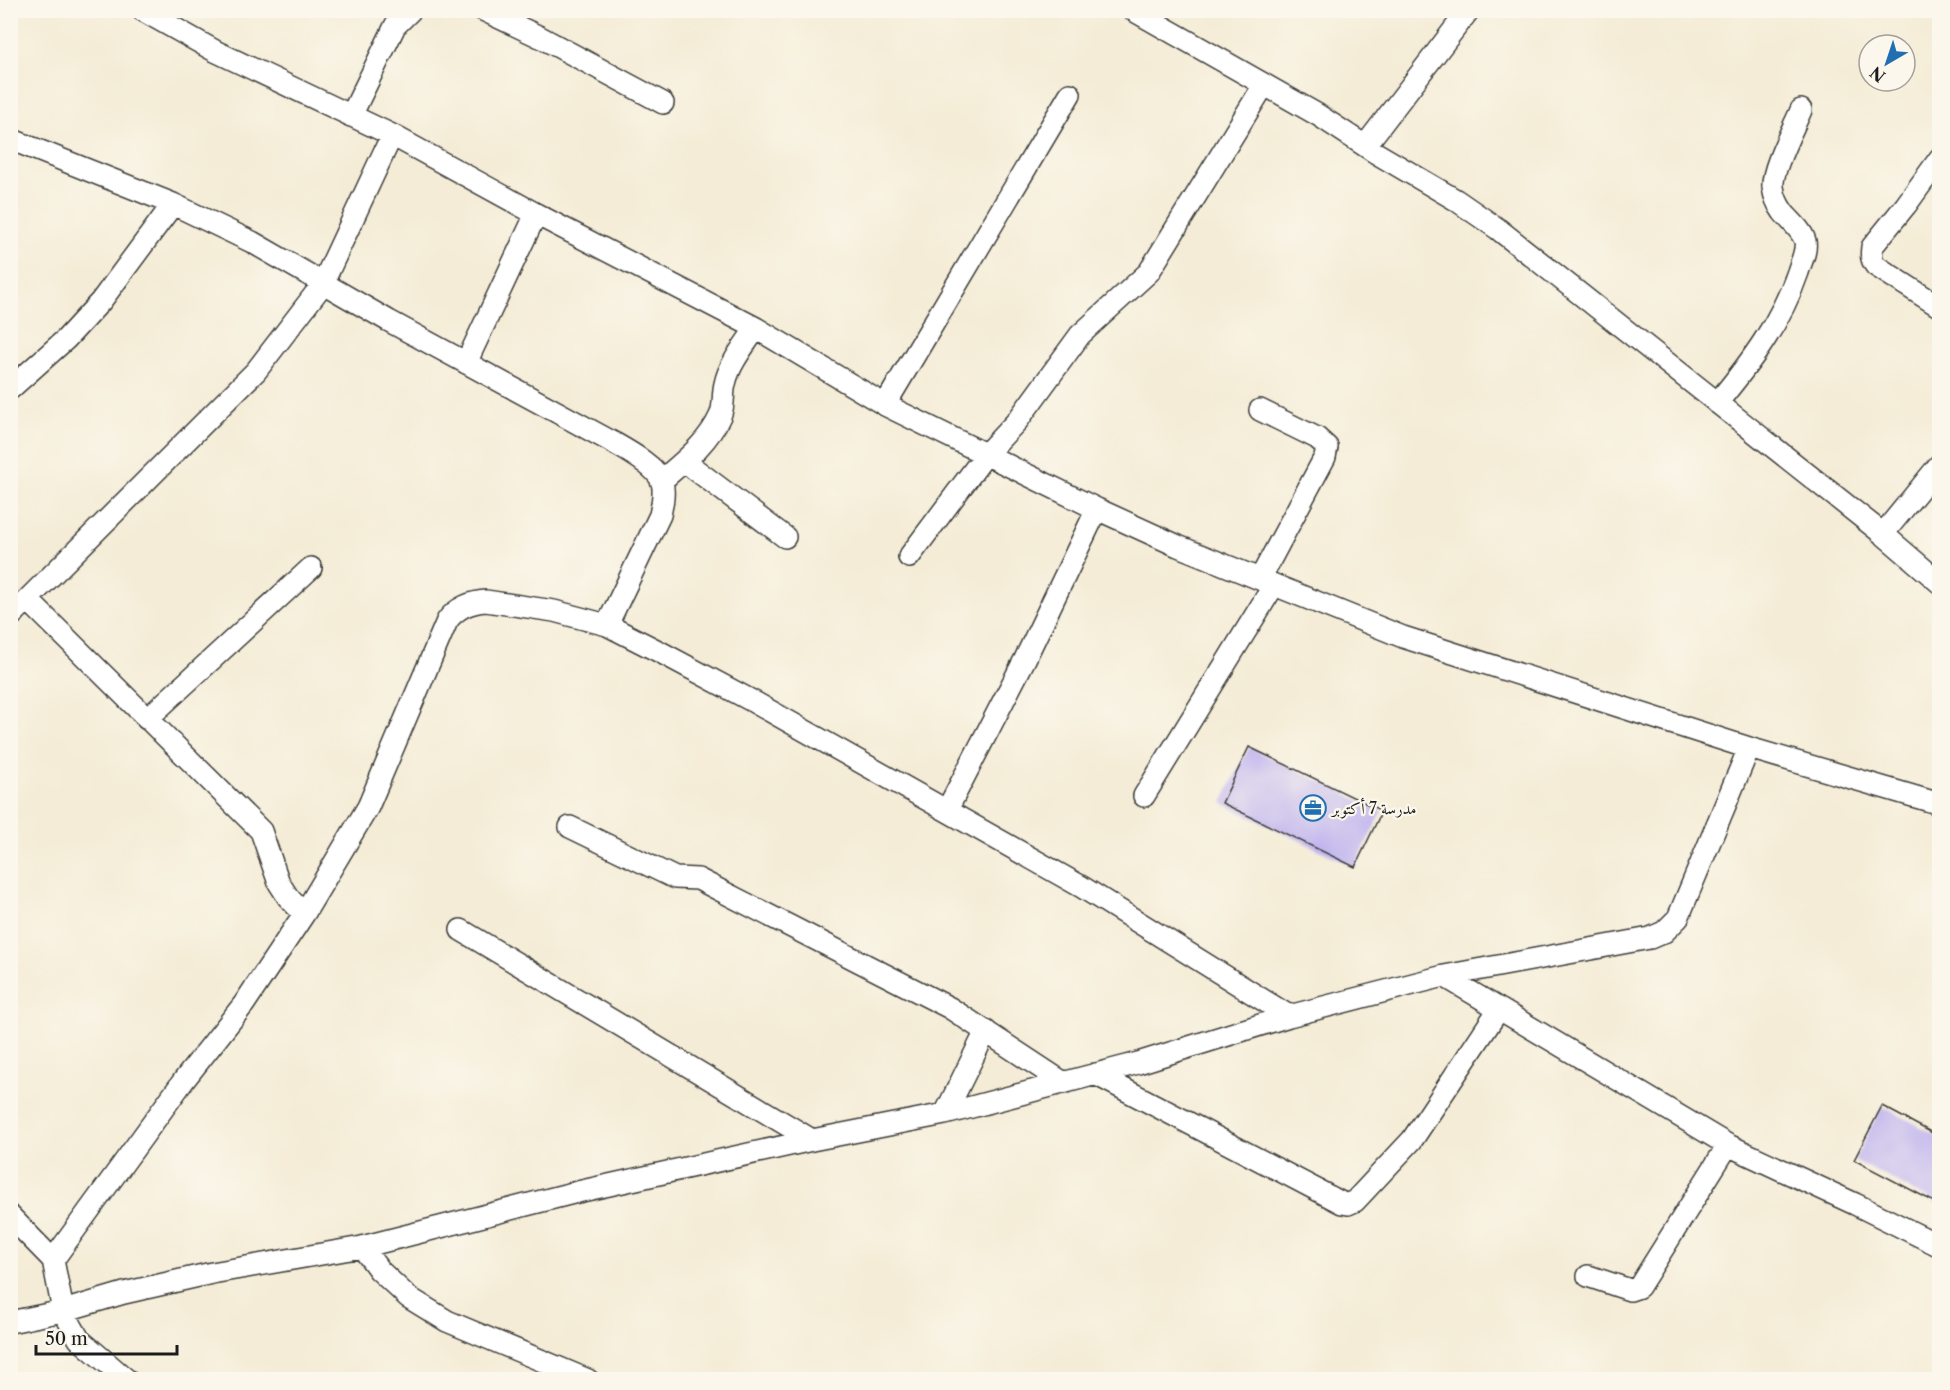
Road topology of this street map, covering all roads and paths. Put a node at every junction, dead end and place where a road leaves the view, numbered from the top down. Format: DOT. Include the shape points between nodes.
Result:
graph roads {
  1 [pos="142,10"];
  2 [pos="411,10"];
  3 [pos="483,10"];
  4 [pos="1133,10"];
  5 [pos="1469,10"];
  6 [pos="1264,85"];
  7 [pos="1070,94"];
  8 [pos="663,103"];
  9 [pos="1801,110"];
  10 [pos="351,116"];
  11 [pos="392,135"];
  12 [pos="13,144"];
  13 [pos="1365,146"];
  14 [pos="1940,158"];
  15 [pos="173,204"];
  16 [pos="536,214"];
  17 [pos="322,285"];
  18 [pos="1940,307"];
  19 [pos="756,328"];
  20 [pos="466,363"];
  21 [pos="10,389"];
  22 [pos="1718,403"];
  23 [pos="885,405"];
  24 [pos="1260,410"];
  25 [pos="986,454"];
  26 [pos="684,461"];
  27 [pos="1940,464"];
  28 [pos="661,481"];
  29 [pos="1097,509"];
  30 [pos="1883,534"];
  31 [pos="784,537"];
  32 [pos="909,557"];
  33 [pos="310,568"];
  34 [pos="1267,582"];
  35 [pos="1940,583"];
  36 [pos="28,600"];
  37 [pos="10,617"];
  38 [pos="607,625"];
  39 [pos="147,719"];
  40 [pos="1749,748"];
  41 [pos="1144,796"];
  42 [pos="1940,804"];
  43 [pos="947,810"];
  44 [pos="570,827"];
  45 [pos="304,914"];
  46 [pos="461,930"];
  47 [pos="1444,976"];
  48 [pos="1499,1010"];
  49 [pos="1289,1016"];
  50 [pos="986,1031"];
  51 [pos="1095,1074"];
  52 [pos="1064,1083"];
  53 [pos="945,1114"];
  54 [pos="812,1140"];
  55 [pos="1728,1145"];
  56 [pos="10,1216"];
  57 [pos="1940,1246"];
  58 [pos="362,1247"];
  59 [pos="53,1260"];
  60 [pos="1588,1276"];
  61 [pos="63,1311"];
  62 [pos="10,1322"];
  63 [pos="127,1380"];
  64 [pos="588,1380"];
  1 -- 10 [label="street" via="215,51"];
  2 -- 10 [label="street" via="395,26"];
  3 -- 8 [label="street"];
  4 -- 6 [label="street"];
  5 -- 13 [label="street"];
  6 -- 13 [label="street"];
  6 -- 25 [label="street" via="1149,272 1080,335 1018,420"];
  7 -- 23 [label="street"];
  9 -- 22 [label="street" via="1774,173 1773,186 1784,213 1805,239 1805,250 1789,299 1770,333"];
  10 -- 11 [label="street"];
  11 -- 16 [label="street"];
  11 -- 17 [label="street"];
  12 -- 15 [label="street"];
  13 -- 22 [label="street" via="1498,229"];
  14 -- 18 [label="street" via="1872,247 1871,254 1876,266"];
  15 -- 17 [label="street" via="252,242"];
  15 -- 21 [label="street" via="101,302"];
  16 -- 19 [label="street"];
  16 -- 20 [label="street"];
  17 -- 20 [label="street"];
  17 -- 36 [label="street" via="256,371"];
  19 -- 23 [label="street"];
  19 -- 26 [label="street" via="728,374 720,417"];
  20 -- 28 [label="street" via="630,452"];
  22 -- 30 [label="street"];
  23 -- 25 [label="street"];
  24 -- 34 [label="street" via="1317,438 1327,447"];
  25 -- 29 [label="street"];
  25 -- 32 [label="street"];
  26 -- 28 [label="street"];
  26 -- 31 [label="street"];
  27 -- 30 [label="street"];
  28 -- 38 [label="street" via="660,515"];
  29 -- 34 [label="street"];
  29 -- 43 [label="street"];
  30 -- 35 [label="street"];
  33 -- 39 [label="street"];
  34 -- 40 [label="street" via="1403,637"];
  34 -- 41 [label="street"];
  36 -- 37 [label="street"];
  36 -- 39 [label="street"];
  38 -- 43 [label="street"];
  38 -- 45 [label="street" via="554,611 486,601 466,605 451,615 368,807"];
  39 -- 45 [label="street" via="261,831 279,883"];
  40 -- 42 [label="street"];
  40 -- 47 [label="street" via="1678,918 1664,932 1650,938"];
  43 -- 49 [label="street" via="1082,887"];
  44 -- 50 [label="street" via="657,871 675,878 698,879 950,1008"];
  45 -- 59 [label="street" via="244,1004"];
  46 -- 54 [label="street"];
  47 -- 48 [label="street"];
  47 -- 49 [label="street"];
  48 -- 51 [label="street" via="1412,1140 1348,1204"];
  48 -- 55 [label="street"];
  49 -- 51 [label="street"];
  50 -- 52 [label="street"];
  50 -- 53 [label="street"];
  51 -- 52 [label="street"];
  52 -- 53 [label="street"];
  53 -- 54 [label="street"];
  54 -- 58 [label="street" via="573,1193"];
  55 -- 57 [label="street"];
  55 -- 60 [label="street" via="1639,1287 1630,1290"];
  56 -- 59 [label="street"];
  58 -- 61 [label="street" via="212,1274"];
  58 -- 64 [label="street" via="408,1297 447,1321"];
  59 -- 61 [label="street"];
  61 -- 62 [label="street"];
  61 -- 63 [label="street" via="79,1339"];
}
